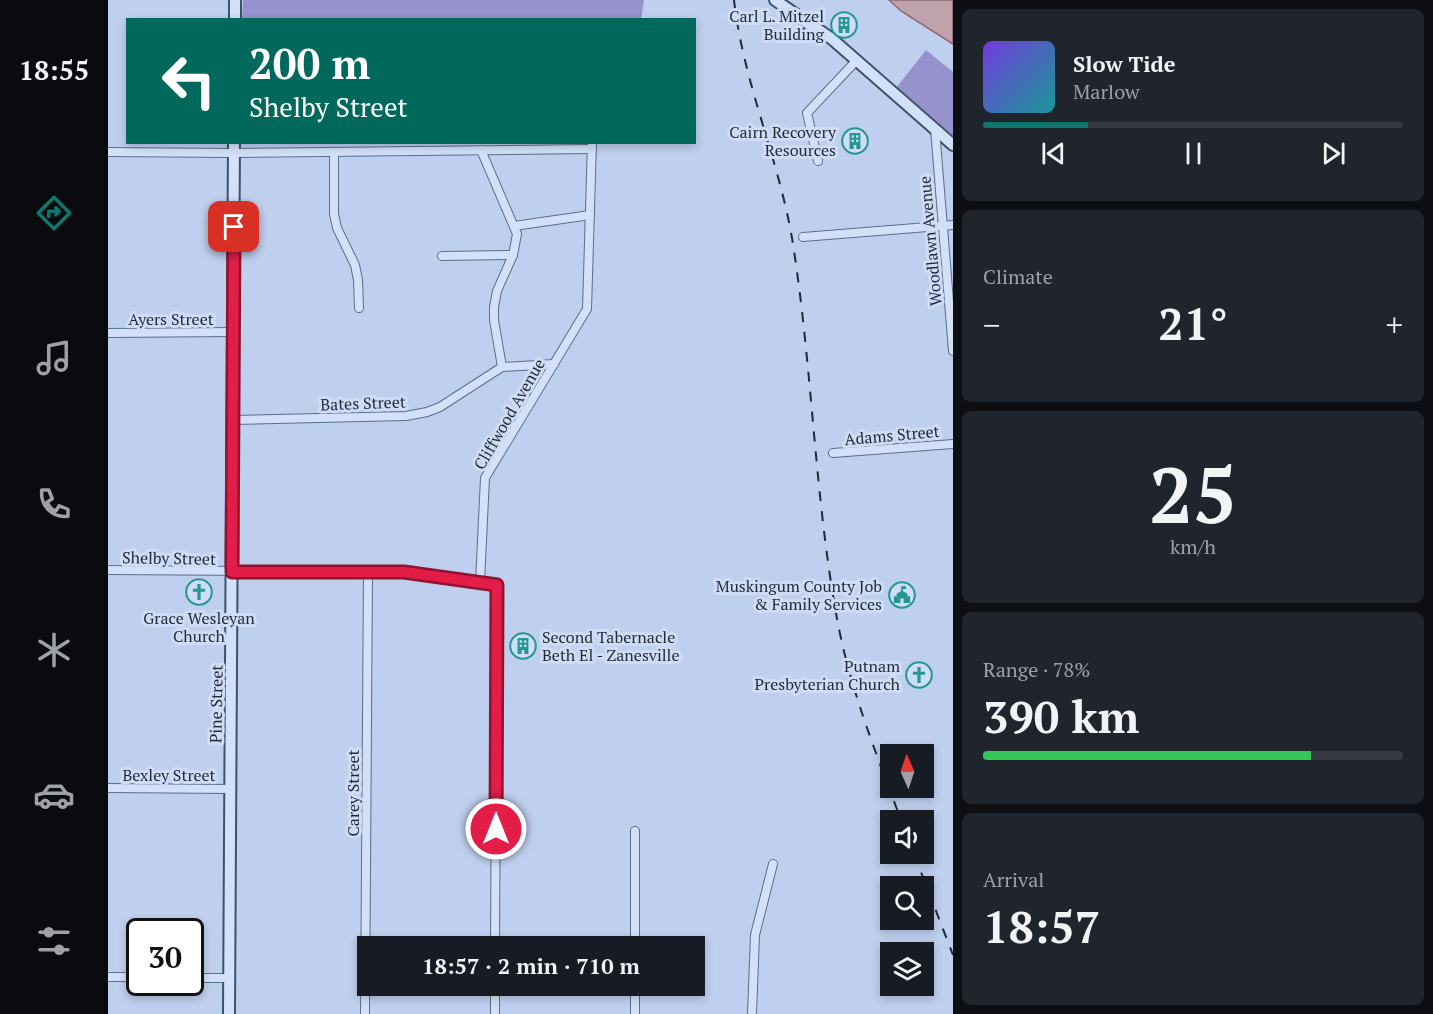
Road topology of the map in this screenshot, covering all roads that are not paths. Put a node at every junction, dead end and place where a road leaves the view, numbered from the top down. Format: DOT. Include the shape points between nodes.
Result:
graph roads {
  1 [pos="235,0"];
  2 [pos="776,0"];
  3 [pos="235,18"];
  4 [pos="856,61"];
  5 [pos="935,129"];
  6 [pos="953,145"];
  7 [pos="592,146"];
  8 [pos="234,148"];
  9 [pos="481,150"];
  10 [pos="108,152"];
  11 [pos="334,152"];
  12 [pos="818,161"];
  13 [pos="590,215"];
  14 [pos="953,225"];
  15 [pos="514,226"];
  16 [pos="942,226"];
  17 [pos="802,237"];
  18 [pos="513,255"];
  19 [pos="442,256"];
  20 [pos="359,308"];
  21 [pos="233,332"];
  22 [pos="108,333"];
  23 [pos="953,351"];
  24 [pos="554,364"];
  25 [pos="502,367"];
  26 [pos="233,420"];
  27 [pos="953,444"];
  28 [pos="833,453"];
  29 [pos="108,570"];
  30 [pos="368,571"];
  31 [pos="232,572"];
  32 [pos="480,582"];
  33 [pos="108,788"];
  34 [pos="231,789"];
  35 [pos="635,831"];
  36 [pos="773,864"];
  37 [pos="495,936"];
  38 [pos="635,936"];
  39 [pos="108,977"];
  40 [pos="126,977"];
  41 [pos="204,978"];
  42 [pos="229,978"];
  43 [pos="495,996"];
  44 [pos="635,996"];
  45 [pos="229,1014"];
  46 [pos="365,1014"];
  47 [pos="495,1014"];
  48 [pos="635,1014"];
  49 [pos="752,1014"];
  1 -- 3 [label="main road"];
  2 -- 4 [label="main road"];
  4 -- 5 [label="main road"];
  4 -- 12 [label="street" via="807,113"];
  5 -- 6 [label="main road"];
  5 -- 16 [label="street, Woodlawn Avenue"];
  7 -- 9 [label="street"];
  7 -- 13 [label="street, Cliffwood Avenue"];
  8 -- 10 [label="street"];
  8 -- 11 [label="street"];
  8 -- 21 [label="main road, Pine Street"];
  9 -- 11 [label="street"];
  9 -- 15 [label="street"];
  11 -- 20 [label="street" via="334,214 355,265"];
  13 -- 15 [label="street"];
  13 -- 24 [label="street, Cliffwood Avenue" via="587,309"];
  14 -- 16 [label="street"];
  15 -- 18 [label="street" via="517,234"];
  16 -- 17 [label="street"];
  16 -- 23 [label="street, Woodlawn Avenue"];
  18 -- 19 [label="street"];
  18 -- 25 [label="street" via="494,307"];
  21 -- 22 [label="street, Ayers Street"];
  21 -- 26 [label="main road, Pine Street"];
  24 -- 25 [label="street, Bates Street"];
  24 -- 32 [label="street, Cliffwood Avenue" via="485,478"];
  25 -- 26 [label="street, Bates Street" via="440,407 416,414"];
  26 -- 31 [label="main road, Pine Street"];
  27 -- 28 [label="street, Adams Street"];
  29 -- 31 [label="street, Shelby Street"];
  30 -- 31 [label="street, Shelby Street"];
  30 -- 32 [label="street, Shelby Street"];
  30 -- 46 [label="street, Carey Street"];
  31 -- 34 [label="main road, Pine Street"];
  32 -- 37 [label="street" via="497,585"];
  33 -- 34 [label="street, Bexley Street"];
  34 -- 42 [label="main road, Pine Street"];
  35 -- 38 [label="street"];
  36 -- 49 [label="street" via="755,935"];
  39 -- 40 [label="street"];
  41 -- 42 [label="street"];
  42 -- 45 [label="main road, Pine Street"];
  43 -- 47 [label="street"];
  44 -- 48 [label="street"];
}
